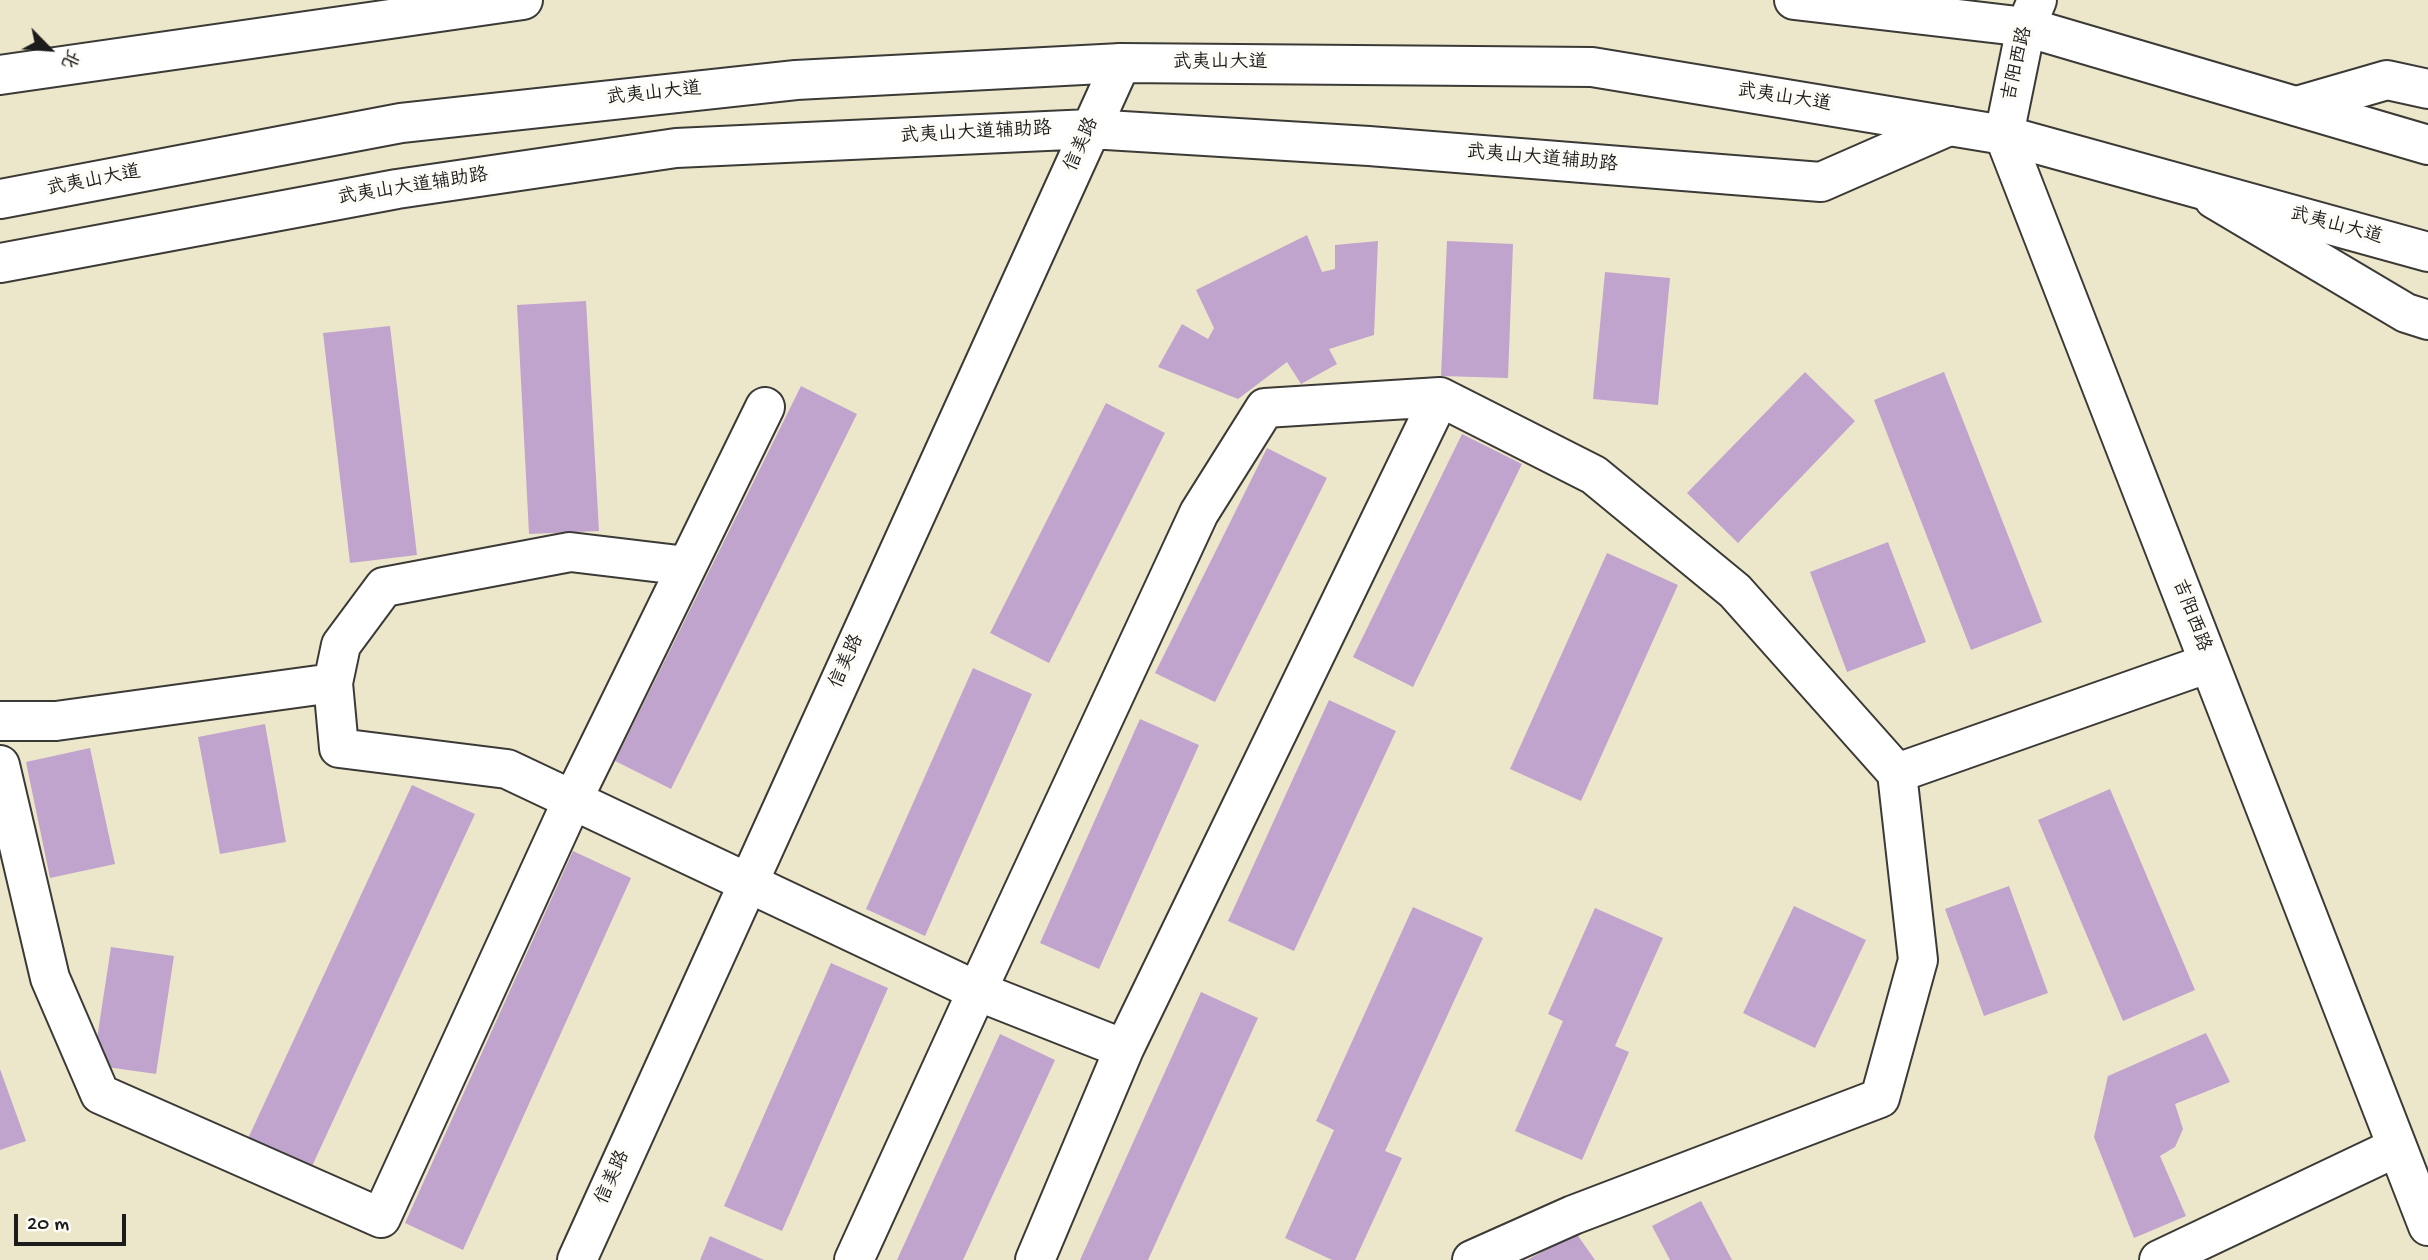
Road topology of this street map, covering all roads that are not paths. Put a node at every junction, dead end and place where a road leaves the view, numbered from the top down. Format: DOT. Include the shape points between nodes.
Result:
graph roads {
  1 [pos="523,0"];
  2 [pos="1794,0"];
  3 [pos="2032,13"];
  4 [pos="1121,63"];
  5 [pos="0,75"];
  6 [pos="2428,89"];
  7 [pos="2297,106"];
  8 [pos="1949,126"];
  9 [pos="1090,129"];
  10 [pos="2004,135"];
  11 [pos="2428,145"];
  12 [pos="2197,189"];
  13 [pos="0,199"];
  14 [pos="2428,252"];
  15 [pos="0,263"];
  16 [pos="2428,320"];
  17 [pos="1440,397"];
  18 [pos="765,407"];
  19 [pos="687,566"];
  20 [pos="2209,663"];
  21 [pos="332,683"];
  22 [pos="0,721"];
  23 [pos="0,765"];
  24 [pos="1897,774"];
  25 [pos="572,801"];
  26 [pos="747,884"];
  27 [pos="977,991"];
  28 [pos="1124,1049"];
  29 [pos="2397,1147"];
  30 [pos="2428,1226"];
  31 [pos="577,1260"];
  32 [pos="854,1260"];
  33 [pos="1035,1260"];
  34 [pos="1472,1260"];
  35 [pos="2159,1260"];
  1 -- 5 [label="main road"];
  2 -- 3 [label="main road"];
  3 -- 7 [label="main road"];
  3 -- 10 [label="main road, 吉阳西路"];
  4 -- 8 [label="main road, 武夷山大道" via="1592,67"];
  4 -- 9 [label="main road, 信美路"];
  4 -- 13 [label="main road, 武夷山大道" via="796,80 401,123"];
  6 -- 7 [label="main road" via="2387,80"];
  7 -- 11 [label="main road"];
  8 -- 9 [label="main road, 武夷山大道辅助路" via="1821,182"];
  8 -- 10 [label="main road, 武夷山大道"];
  9 -- 15 [label="main road, 武夷山大道辅助路" via="676,148 397,189"];
  9 -- 26 [label="main road, 信美路"];
  10 -- 12 [label="main road, 武夷山大道"];
  10 -- 20 [label="main road, 吉阳西路"];
  12 -- 14 [label="main road, 武夷山大道"];
  12 -- 16 [label="main road" via="2406,313"];
  17 -- 24 [label="main road" via="1594,475 1735,591"];
  17 -- 27 [label="main road" via="1265,408 1199,513"];
  17 -- 28 [label="main road"];
  18 -- 19 [label="main road"];
  19 -- 21 [label="main road" via="570,552 384,587 341,645"];
  19 -- 25 [label="main road"];
  20 -- 24 [label="main road"];
  20 -- 29 [label="main road, 吉阳西路"];
  21 -- 22 [label="main road" via="56,721"];
  21 -- 25 [label="main road" via="339,748 507,769"];
  23 -- 25 [label="main road" via="50,978 100,1094 381,1217"];
  24 -- 34 [label="main road" via="1918,960 1880,1098 1573,1215"];
  25 -- 26 [label="main road"];
  26 -- 27 [label="main road"];
  26 -- 31 [label="main road, 信美路"];
  27 -- 28 [label="main road"];
  27 -- 32 [label="main road"];
  28 -- 33 [label="main road"];
  29 -- 30 [label="main road, 吉阳西路"];
  29 -- 35 [label="main road"];
}
